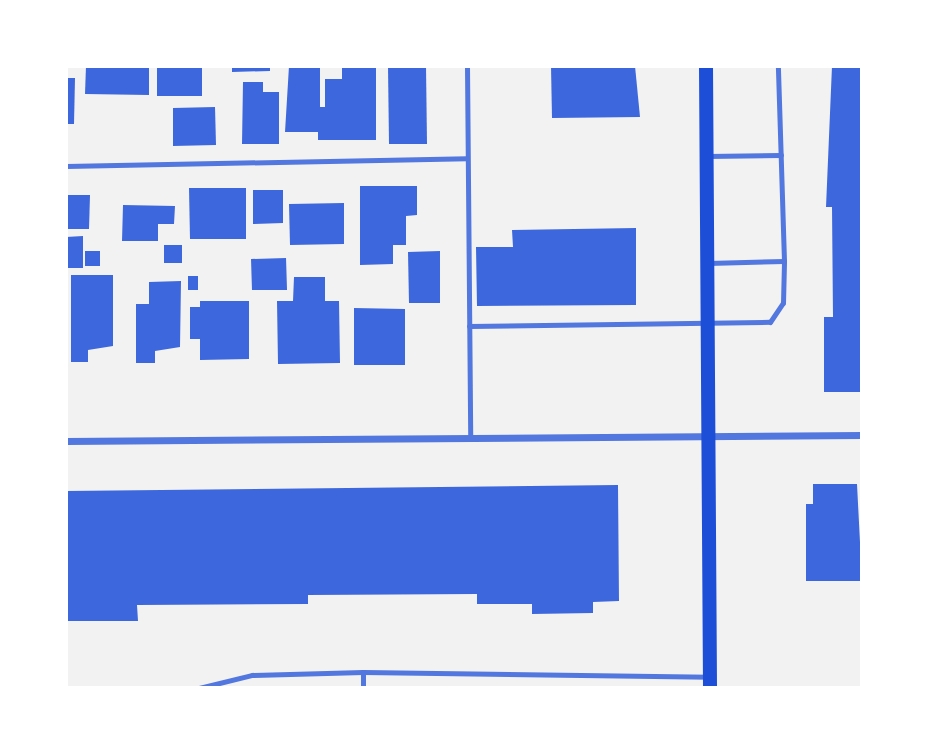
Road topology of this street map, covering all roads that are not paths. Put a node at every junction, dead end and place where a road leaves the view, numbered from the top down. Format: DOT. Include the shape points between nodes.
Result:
graph roads {
  1 [pos="467,66"];
  2 [pos="706,66"];
  3 [pos="778,66"];
  4 [pos="781,155"];
  5 [pos="707,156"];
  6 [pos="467,158"];
  7 [pos="66,166"];
  8 [pos="784,261"];
  9 [pos="708,263"];
  10 [pos="709,320"];
  11 [pos="469,327"];
  12 [pos="711,435"];
  13 [pos="862,435"];
  14 [pos="470,437"];
  15 [pos="66,441"];
  16 [pos="363,672"];
  17 [pos="710,682"];
  18 [pos="199,688"];
  19 [pos="363,688"];
  1 -- 6 [label="lane"];
  2 -- 5 [label="main road"];
  3 -- 4 [label="lane"];
  4 -- 5 [label="lane"];
  4 -- 8 [label="lane"];
  5 -- 9 [label="main road"];
  6 -- 7 [label="lane"];
  6 -- 11 [label="lane"];
  8 -- 9 [label="lane"];
  8 -- 10 [label="lane" via="783,303 770,322"];
  9 -- 10 [label="main road"];
  10 -- 11 [label="lane"];
  10 -- 12 [label="main road"];
  11 -- 14 [label="lane"];
  12 -- 13 [label="street"];
  12 -- 14 [label="street"];
  12 -- 17 [label="main road"];
  14 -- 15 [label="street"];
  16 -- 17 [label="lane"];
  16 -- 18 [label="lane" via="252,675"];
  16 -- 19 [label="lane"];
}
